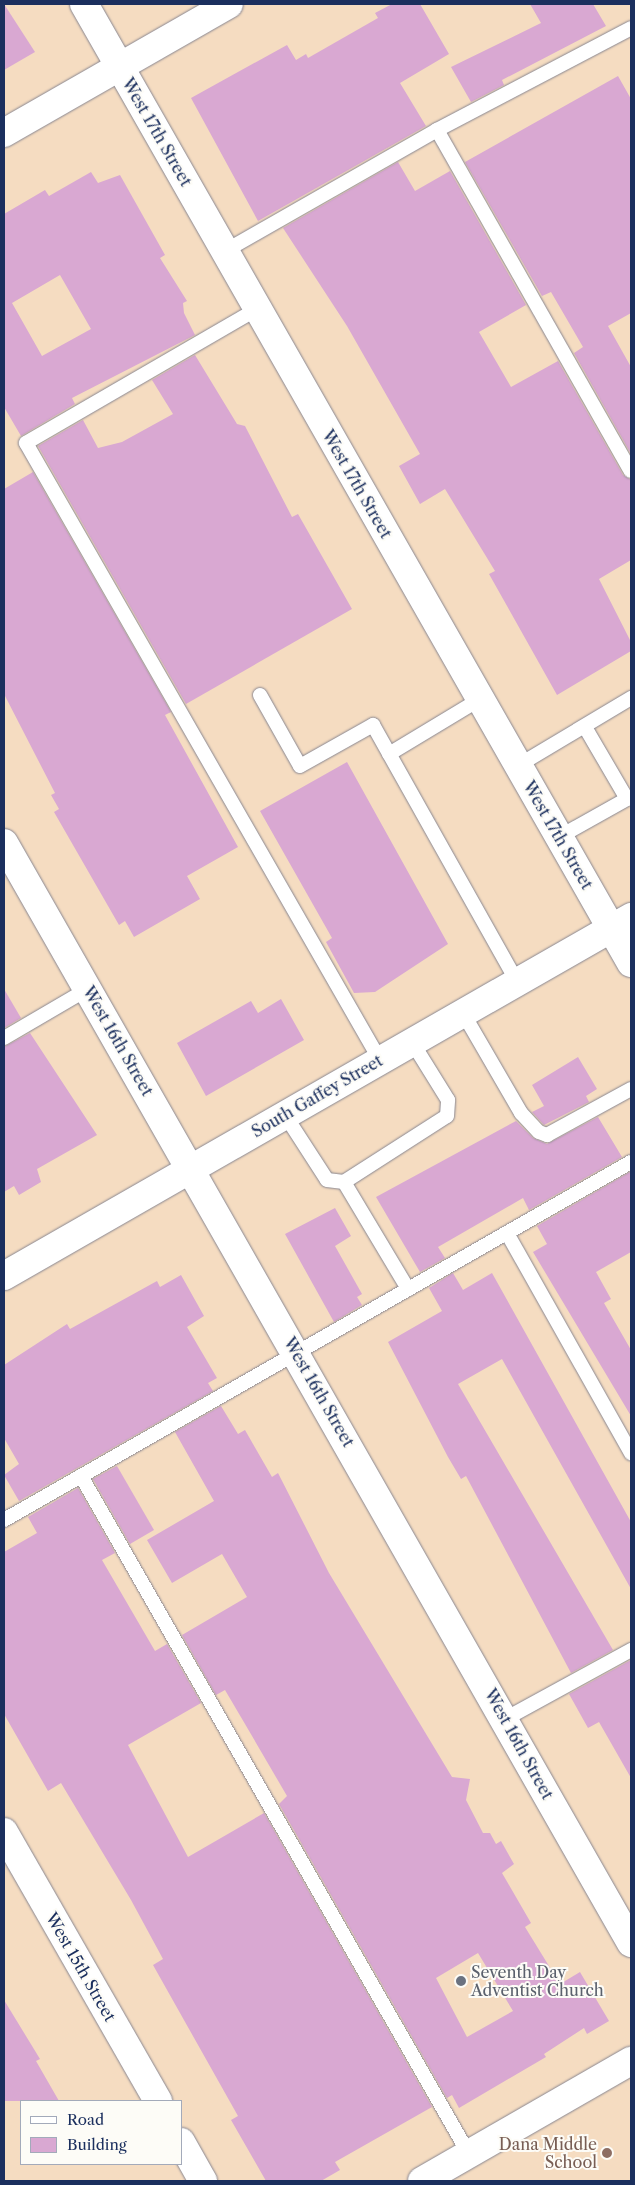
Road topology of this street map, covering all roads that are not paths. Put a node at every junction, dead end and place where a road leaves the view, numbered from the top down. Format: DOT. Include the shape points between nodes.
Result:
graph roads {
  1 [pos="84,4"];
  2 [pos="229,4"];
  3 [pos="631,28"];
  4 [pos="119,66"];
  5 [pos="437,130"];
  6 [pos="4,132"];
  7 [pos="225,251"];
  8 [pos="257,309"];
  9 [pos="631,471"];
  10 [pos="260,694"];
  11 [pos="480,699"];
  12 [pos="631,700"];
  13 [pos="586,727"];
  14 [pos="389,754"];
  15 [pos="518,765"];
  16 [pos="629,800"];
  17 [pos="560,838"];
  18 [pos="4,843"];
  19 [pos="621,922"];
  20 [pos="631,963"];
  21 [pos="517,982"];
  22 [pos="88,989"];
  23 [pos="463,1012"];
  24 [pos="4,1038"];
  25 [pos="412,1042"];
  26 [pos="380,1060"];
  27 [pos="631,1089"];
  28 [pos="285,1115"];
  29 [pos="631,1162"];
  30 [pos="192,1168"];
  31 [pos="344,1182"];
  32 [pos="507,1233"];
  33 [pos="4,1276"];
  34 [pos="408,1289"];
  35 [pos="296,1353"];
  36 [pos="631,1454"];
  37 [pos="81,1476"];
  38 [pos="4,1520"];
  39 [pos="631,1650"];
  40 [pos="505,1719"];
  41 [pos="4,1832"];
  42 [pos="631,1943"];
  43 [pos="631,2061"];
  44 [pos="157,2100"];
  45 [pos="182,2144"];
  46 [pos="470,2154"];
  47 [pos="204,2181"];
  48 [pos="422,2181"];
  1 -- 4 [label="street, West 17th Street"];
  2 -- 4 [label="street"];
  3 -- 5 [label="lane"];
  4 -- 6 [label="street"];
  4 -- 7 [label="street, West 17th Street"];
  5 -- 7 [label="lane"];
  5 -- 9 [label="lane"];
  7 -- 8 [label="street, West 17th Street"];
  8 -- 11 [label="street, West 17th Street"];
  8 -- 26 [label="lane" via="26,443"];
  10 -- 14 [label="lane" via="300,766 373,725"];
  11 -- 14 [label="lane"];
  11 -- 15 [label="street, West 17th Street"];
  12 -- 13 [label="lane"];
  13 -- 15 [label="lane"];
  13 -- 16 [label="lane"];
  14 -- 21 [label="lane"];
  15 -- 17 [label="street, West 17th Street"];
  16 -- 17 [label="lane"];
  17 -- 19 [label="street, West 17th Street"];
  18 -- 22 [label="street, West 16th Street"];
  19 -- 20 [label="street, West 17th Street"];
  19 -- 21 [label="street, South Gaffey Street"];
  21 -- 23 [label="street, South Gaffey Street"];
  22 -- 24 [label="lane"];
  22 -- 30 [label="street, West 16th Street"];
  23 -- 25 [label="street, South Gaffey Street"];
  23 -- 27 [label="lane" via="521,1113 539,1132 547,1134"];
  25 -- 26 [label="street, South Gaffey Street"];
  25 -- 31 [label="lane" via="448,1100 447,1116"];
  26 -- 28 [label="street, South Gaffey Street"];
  28 -- 30 [label="street, South Gaffey Street"];
  28 -- 31 [label="lane" via="327,1180"];
  29 -- 32 [label="lane"];
  30 -- 33 [label="street, South Gaffey Street"];
  30 -- 35 [label="street, West 16th Street"];
  31 -- 34 [label="lane"];
  32 -- 34 [label="lane"];
  32 -- 36 [label="lane"];
  34 -- 35 [label="lane"];
  35 -- 37 [label="lane"];
  35 -- 40 [label="street, West 16th Street"];
  37 -- 38 [label="lane"];
  37 -- 46 [label="lane"];
  39 -- 40 [label="lane"];
  40 -- 42 [label="street, West 16th Street"];
  41 -- 44 [label="street, West 15th Street"];
  43 -- 46 [label="street"];
  45 -- 47 [label="street"];
  46 -- 48 [label="street"];
}
